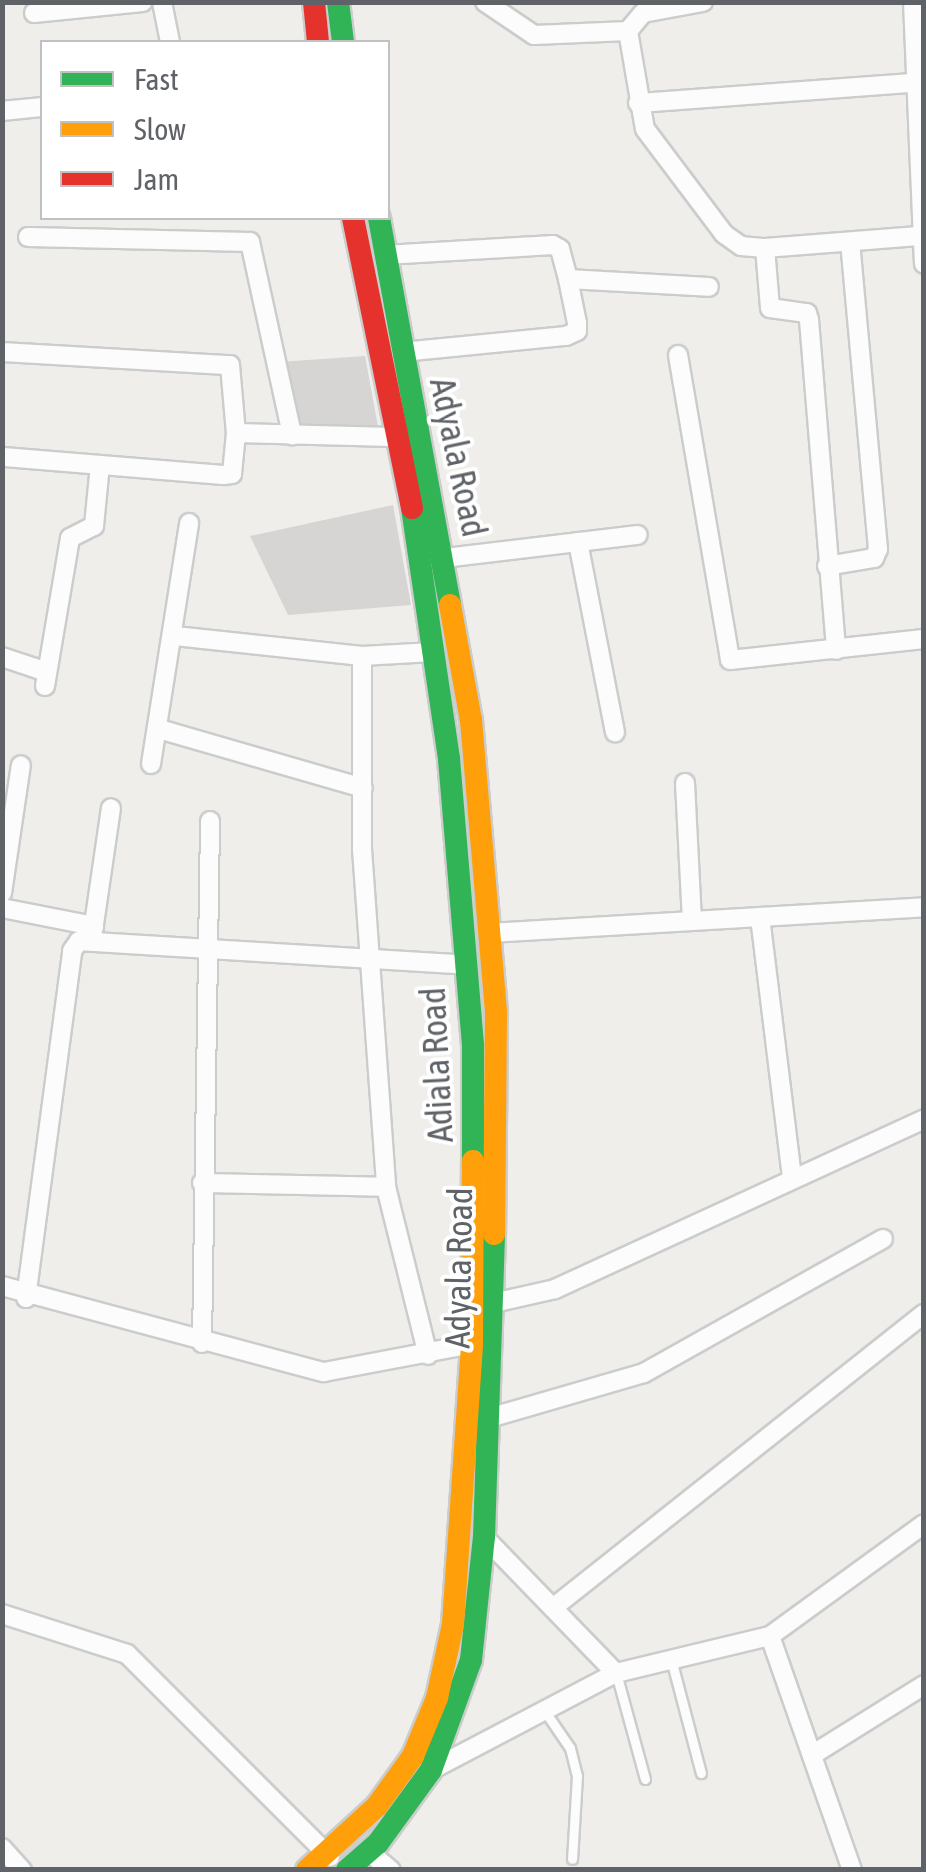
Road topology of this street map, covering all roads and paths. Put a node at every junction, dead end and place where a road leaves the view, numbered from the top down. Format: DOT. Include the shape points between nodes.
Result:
graph roads {
  1 [pos="142,2"];
  2 [pos="162,2"];
  3 [pos="314,2"];
  4 [pos="338,2"];
  5 [pos="485,2"];
  6 [pos="703,2"];
  7 [pos="913,2"];
  8 [pos="79,6"];
  9 [pos="34,13"];
  10 [pos="628,30"];
  11 [pos="170,40"];
  12 [pos="318,40"];
  13 [pos="343,40"];
  14 [pos="913,83"];
  15 [pos="638,103"];
  16 [pos="40,108"];
  17 [pos="2,110"];
  18 [pos="204,220"];
  19 [pos="353,220"];
  20 [pos="379,220"];
  21 [pos="919,236"];
  22 [pos="28,237"];
  23 [pos="208,239"];
  24 [pos="850,243"];
  25 [pos="765,248"];
  26 [pos="385,255"];
  27 [pos="924,264"];
  28 [pos="568,279"];
  29 [pos="709,286"];
  30 [pos="2,352"];
  31 [pos="402,352"];
  32 [pos="678,355"];
  33 [pos="236,433"];
  34 [pos="292,434"];
  35 [pos="393,437"];
  36 [pos="2,457"];
  37 [pos="100,465"];
  38 [pos="190,523"];
  39 [pos="638,535"];
  40 [pos="578,542"];
  41 [pos="444,558"];
  42 [pos="828,566"];
  43 [pos="175,636"];
  44 [pos="924,638"];
  45 [pos="836,650"];
  46 [pos="434,652"];
  47 [pos="2,656"];
  48 [pos="362,656"];
  49 [pos="158,728"];
  50 [pos="615,732"];
  51 [pos="21,764"];
  52 [pos="151,764"];
  53 [pos="684,783"];
  54 [pos="364,788"];
  55 [pos="111,808"];
  56 [pos="210,820"];
  57 [pos="2,893"];
  58 [pos="924,906"];
  59 [pos="2,908"];
  60 [pos="760,917"];
  61 [pos="692,919"];
  62 [pos="93,932"];
  63 [pos="490,934"];
  64 [pos="204,948"];
  65 [pos="371,957"];
  66 [pos="466,965"];
  67 [pos="924,1119"];
  68 [pos="792,1179"];
  69 [pos="202,1183"];
  70 [pos="386,1187"];
  71 [pos="883,1239"];
  72 [pos="2,1286"];
  73 [pos="26,1298"];
  74 [pos="493,1303"];
  75 [pos="924,1314"];
  76 [pos="202,1343"];
  77 [pos="472,1344"];
  78 [pos="428,1355"];
  79 [pos="488,1418"];
  80 [pos="924,1524"];
  81 [pos="484,1537"];
  82 [pos="554,1607"];
  83 [pos="2,1614"];
  84 [pos="770,1636"];
  85 [pos="671,1659"];
  86 [pos="616,1673"];
  87 [pos="924,1685"];
  88 [pos="546,1713"];
  89 [pos="812,1755"];
  90 [pos="431,1770"];
  91 [pos="701,1773"];
  92 [pos="645,1779"];
  93 [pos="2,1848"];
  94 [pos="368,1851"];
  95 [pos="325,1853"];
  96 [pos="572,1859"];
  97 [pos="22,1870"];
  98 [pos="307,1870"];
  99 [pos="347,1870"];
  100 [pos="390,1870"];
  101 [pos="852,1870"];
  1 -- 8 [label="street"];
  2 -- 11 [label="street"];
  3 -- 12 [label="main road"];
  4 -- 13 [label="main road"];
  5 -- 10 [label="street" via="534,35"];
  6 -- 10 [label="street" via="643,13"];
  7 -- 14 [label="street"];
  8 -- 9 [label="street"];
  10 -- 15 [label="street"];
  14 -- 15 [label="street"];
  14 -- 21 [label="street"];
  15 -- 25 [label="street" via="645,129 724,234 741,246"];
  16 -- 17 [label="street"];
  18 -- 23 [label="street"];
  19 -- 35 [label="main road, Adiala Road"];
  20 -- 26 [label="main road, Adyala Road"];
  21 -- 24 [label="street"];
  21 -- 27 [label="street"];
  22 -- 23 [label="street"];
  23 -- 34 [label="street" via="244,240 252,248"];
  24 -- 25 [label="street"];
  24 -- 42 [label="street" via="878,549 874,558"];
  25 -- 42 [label="street" via="770,308 807,312 809,320"];
  26 -- 28 [label="street" via="553,245"];
  26 -- 31 [label="main road, Adyala Road"];
  28 -- 29 [label="street"];
  28 -- 31 [label="street" via="577,331 566,336"];
  30 -- 33 [label="street" via="230,365"];
  31 -- 41 [label="main road, Adyala Road"];
  32 -- 45 [label="street" via="730,660"];
  33 -- 34 [label="street"];
  33 -- 37 [label="street" via="232,474"];
  34 -- 35 [label="street"];
  35 -- 46 [label="main road, Adiala Road" via="416,526"];
  36 -- 37 [label="street"];
  37 -- 47 [label="street" via="94,526 70,538 46,679"];
  38 -- 43 [label="street"];
  39 -- 40 [label="street"];
  40 -- 41 [label="street"];
  40 -- 50 [label="street"];
  41 -- 63 [label="main road, Adyala Road" via="472,720"];
  42 -- 45 [label="street"];
  43 -- 48 [label="street"];
  43 -- 49 [label="street"];
  44 -- 45 [label="street"];
  46 -- 48 [label="street"];
  46 -- 66 [label="main road, Adiala Road"];
  48 -- 54 [label="street"];
  49 -- 52 [label="street"];
  49 -- 54 [label="street"];
  51 -- 57 [label="street"];
  53 -- 61 [label="street"];
  54 -- 65 [label="street"];
  55 -- 62 [label="street"];
  56 -- 64 [label="street"];
  58 -- 60 [label="street"];
  59 -- 62 [label="street"];
  60 -- 61 [label="street"];
  60 -- 68 [label="street"];
  61 -- 63 [label="street"];
  62 -- 64 [label="street"];
  62 -- 73 [label="street" via="72,952"];
  63 -- 74 [label="main road, Adyala Road" via="496,1013"];
  64 -- 65 [label="street"];
  64 -- 69 [label="street"];
  65 -- 66 [label="street"];
  65 -- 70 [label="street"];
  66 -- 77 [label="main road, Adiala Road" via="476,1196"];
  67 -- 68 [label="street"];
  68 -- 74 [label="street" via="554,1289"];
  69 -- 70 [label="street"];
  69 -- 76 [label="street"];
  70 -- 78 [label="street"];
  71 -- 79 [label="street" via="644,1372"];
  72 -- 73 [label="street"];
  73 -- 76 [label="street"];
  74 -- 79 [label="main road, Adyala Road"];
  75 -- 82 [label="street"];
  76 -- 78 [label="street" via="324,1372"];
  77 -- 78 [label="street"];
  77 -- 95 [label="main road, Adiala Road" via="453,1624 437,1698 413,1756 377,1806"];
  79 -- 81 [label="main road, Adyala Road"];
  80 -- 84 [label="street"];
  81 -- 82 [label="street"];
  81 -- 90 [label="main road, Adyala Road" via="472,1660"];
  82 -- 86 [label="street"];
  83 -- 95 [label="street" via="128,1654"];
  84 -- 85 [label="street"];
  84 -- 89 [label="street"];
  85 -- 86 [label="street"];
  85 -- 91 [label="lane"];
  86 -- 88 [label="street"];
  86 -- 92 [label="lane"];
  87 -- 89 [label="street"];
  88 -- 90 [label="street"];
  88 -- 96 [label="lane" via="570,1748 578,1776"];
  89 -- 101 [label="street"];
  90 -- 94 [label="main road, Adyala Road"];
  93 -- 97 [label="street"];
  94 -- 99 [label="main road, Adyala Road"];
  94 -- 100 [label="street"];
  95 -- 98 [label="main road, Adiala Road"];
  95 -- 99 [label="street"];
}
